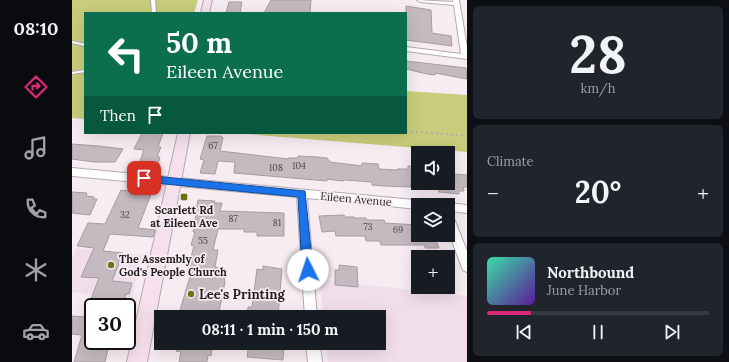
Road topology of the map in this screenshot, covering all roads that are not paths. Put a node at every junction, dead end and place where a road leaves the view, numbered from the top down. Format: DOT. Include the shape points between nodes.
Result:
graph roads {
  1 [pos="153,0"];
  2 [pos="208,0"];
  3 [pos="420,0"];
  4 [pos="457,2"];
  5 [pos="154,12"];
  6 [pos="205,12"];
  7 [pos="72,42"];
  8 [pos="84,45"];
  9 [pos="407,49"];
  10 [pos="466,57"];
  11 [pos="84,71"];
  12 [pos="72,73"];
  13 [pos="184,134"];
  14 [pos="72,172"];
  15 [pos="175,181"];
  16 [pos="302,194"];
  17 [pos="411,204"];
  18 [pos="455,207"];
  19 [pos="467,208"];
  20 [pos="455,234"];
  21 [pos="467,266"];
  22 [pos="311,310"];
  23 [pos="314,350"];
  24 [pos="137,362"];
  25 [pos="315,362"];
  1 -- 5 [label="lane"];
  2 -- 6 [label="main road"];
  3 -- 4 [label="street"];
  4 -- 10 [label="street"];
  7 -- 8 [label="lane"];
  9 -- 10 [label="street"];
  11 -- 12 [label="lane"];
  13 -- 15 [label="main road"];
  14 -- 15 [label="street, Eileen Avenue"];
  15 -- 16 [label="street, Eileen Avenue"];
  15 -- 24 [label="main road"];
  16 -- 17 [label="street, Eileen Avenue"];
  16 -- 22 [label="street"];
  18 -- 19 [label="street"];
  20 -- 21 [label="street"];
  23 -- 25 [label="street"];
}
